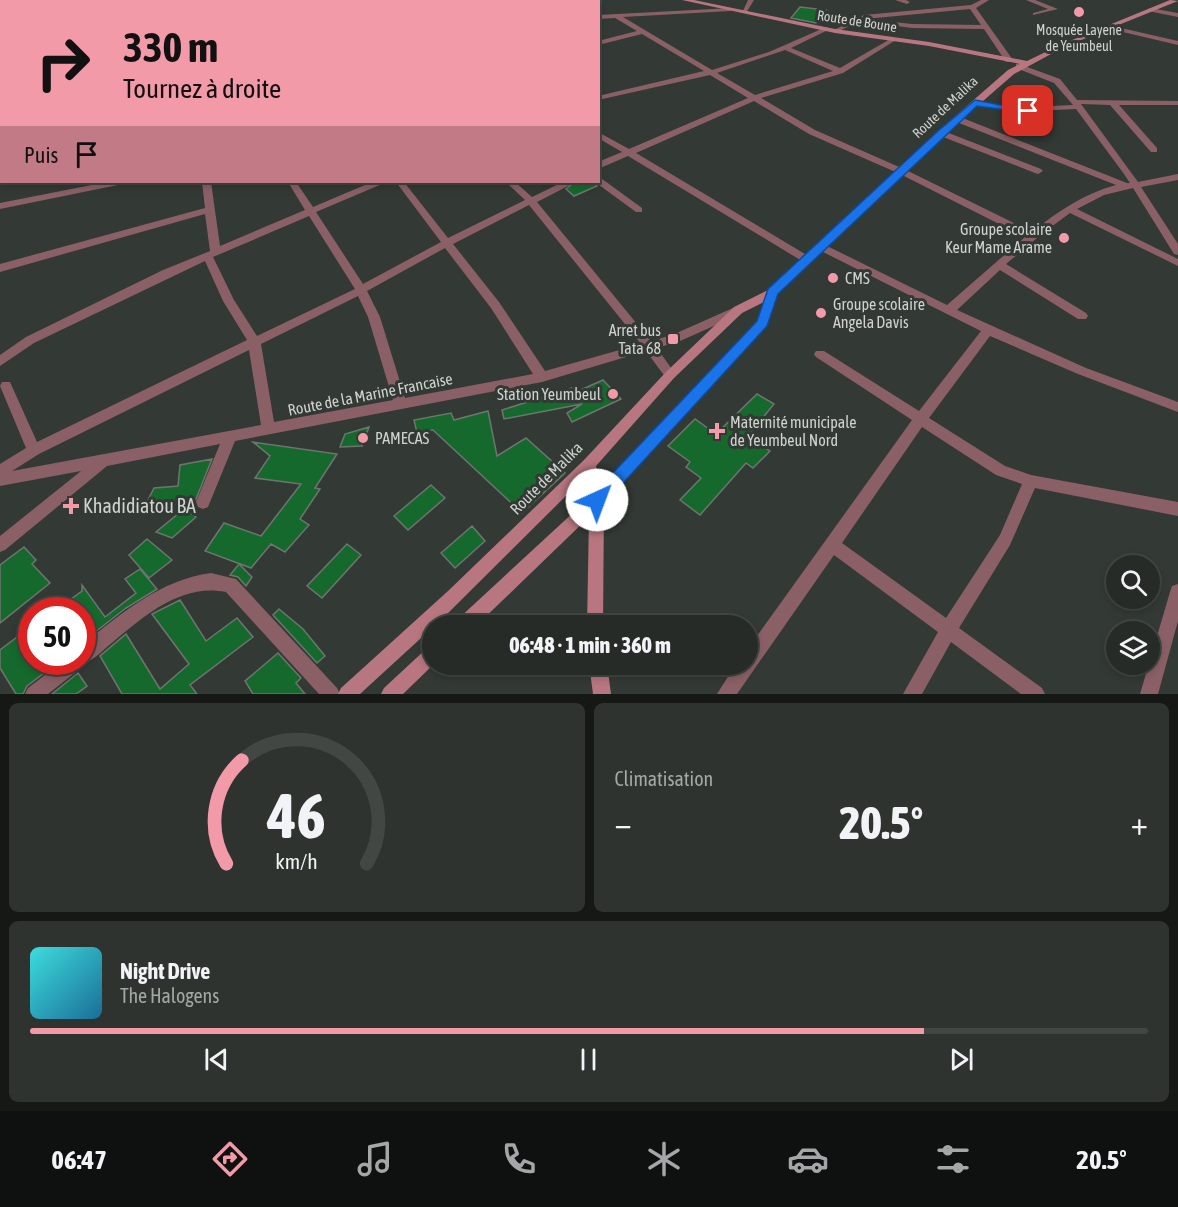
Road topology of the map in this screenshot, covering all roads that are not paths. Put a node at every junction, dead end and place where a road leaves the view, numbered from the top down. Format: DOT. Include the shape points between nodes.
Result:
graph roads {
  1 [pos="686,0"];
  2 [pos="751,0"];
  3 [pos="898,0"];
  4 [pos="986,0"];
  5 [pos="1029,0"];
  6 [pos="1176,0"];
  7 [pos="908,1"];
  8 [pos="972,7"];
  9 [pos="730,9"];
  10 [pos="1150,10"];
  11 [pos="600,12"];
  12 [pos="744,12"];
  13 [pos="904,12"];
  14 [pos="1035,14"];
  15 [pos="1178,15"];
  16 [pos="612,16"];
  17 [pos="600,17"];
  18 [pos="856,19"];
  19 [pos="985,27"];
  20 [pos="1108,27"];
  21 [pos="826,29"];
  22 [pos="836,31"];
  23 [pos="642,32"];
  24 [pos="894,39"];
  25 [pos="600,42"];
  26 [pos="1178,43"];
  27 [pos="785,48"];
  28 [pos="1009,60"];
  29 [pos="1022,65"];
  30 [pos="840,71"];
  31 [pos="710,72"];
  32 [pos="600,98"];
  33 [pos="754,98"];
  34 [pos="1112,102"];
  35 [pos="975,103"];
  36 [pos="1178,103"];
  37 [pos="1076,105"];
  38 [pos="957,119"];
  39 [pos="941,134"];
  40 [pos="600,135"];
  41 [pos="1154,150"];
  42 [pos="628,152"];
  43 [pos="600,165"];
  44 [pos="1038,171"];
  45 [pos="903,172"];
  46 [pos="1178,177"];
  47 [pos="600,181"];
  48 [pos="113,183"];
  49 [pos="206,183"];
  50 [pos="293,183"];
  51 [pos="377,183"];
  52 [pos="401,183"];
  53 [pos="511,183"];
  54 [pos="567,183"];
  55 [pos="1131,186"];
  56 [pos="531,201"];
  57 [pos="0,206"];
  58 [pos="208,210"];
  59 [pos="639,210"];
  60 [pos="1071,210"];
  61 [pos="310,211"];
  62 [pos="1034,237"];
  63 [pos="448,242"];
  64 [pos="821,246"];
  65 [pos="1178,252"];
  66 [pos="211,253"];
  67 [pos="806,259"];
  68 [pos="1178,262"];
  69 [pos="999,264"];
  70 [pos="0,268"];
  71 [pos="361,290"];
  72 [pos="772,292"];
  73 [pos="738,310"];
  74 [pos="948,311"];
  75 [pos="1083,316"];
  76 [pos="988,330"];
  77 [pos="254,341"];
  78 [pos="650,346"];
  79 [pos="820,354"];
  80 [pos="0,361"];
  81 [pos="670,375"];
  82 [pos="542,377"];
  83 [pos="6,385"];
  84 [pos="401,405"];
  85 [pos="1178,407"];
  86 [pos="920,420"];
  87 [pos="269,430"];
  88 [pos="229,438"];
  89 [pos="34,450"];
  90 [pos="103,461"];
  91 [pos="589,464"];
  92 [pos="0,472"];
  93 [pos="0,480"];
  94 [pos="1031,481"];
  95 [pos="597,500"];
  96 [pos="203,502"];
  97 [pos="1178,510"];
  98 [pos="0,545"];
  99 [pos="833,545"];
  100 [pos="1178,592"];
  101 [pos="476,615"];
  102 [pos="594,615"];
  103 [pos="949,628"];
  104 [pos="96,646"];
  105 [pos="422,664"];
  106 [pos="58,675"];
  107 [pos="599,675"];
  108 [pos="34,694"];
  109 [pos="331,694"];
  110 [pos="347,694"];
  111 [pos="390,694"];
  112 [pos="602,694"];
  113 [pos="726,694"];
  114 [pos="912,694"];
  115 [pos="1036,694"];
  116 [pos="1149,694"];
  1 -- 9 [label="main road, Route de Boune"];
  2 -- 12 [label="street"];
  3 -- 7 [label="street"];
  4 -- 8 [label="street"];
  5 -- 14 [label="street" via="1055,9"];
  6 -- 10 [label="main road, Route de Malika"];
  7 -- 13 [label="street"];
  8 -- 13 [label="street"];
  8 -- 19 [label="street"];
  9 -- 12 [label="main road, Route de Boune"];
  9 -- 16 [label="street"];
  10 -- 15 [label="street"];
  10 -- 20 [label="main road, Route de Malika"];
  11 -- 16 [label="street"];
  12 -- 21 [label="main road, Route de Boune"];
  13 -- 18 [label="street"];
  16 -- 17 [label="street"];
  16 -- 23 [label="street"];
  18 -- 19 [label="street" via="912,26"];
  18 -- 22 [label="street"];
  19 -- 28 [label="street"];
  20 -- 26 [label="street"];
  20 -- 29 [label="main road, Route de Malika"];
  21 -- 22 [label="main road, Route de Boune"];
  21 -- 27 [label="street"];
  22 -- 24 [label="main road, Route de Boune"];
  23 -- 25 [label="street"];
  23 -- 31 [label="street"];
  24 -- 28 [label="main road, Route de Boune"];
  24 -- 30 [label="street"];
  27 -- 30 [label="street"];
  27 -- 31 [label="street"];
  28 -- 29 [label="main road, Route de Boune"];
  29 -- 35 [label="main road, Route de Malika"];
  29 -- 37 [label="street" via="1057,81"];
  30 -- 33 [label="street"];
  31 -- 32 [label="street"];
  31 -- 33 [label="street"];
  33 -- 42 [label="street"];
  33 -- 45 [label="street" via="831,142"];
  34 -- 36 [label="street"];
  34 -- 37 [label="street"];
  34 -- 41 [label="street"];
  35 -- 37 [label="street" via="1013,110"];
  35 -- 38 [label="main road, Route de Malika"];
  37 -- 55 [label="street"];
  38 -- 39 [label="main road, Route de Malika"];
  38 -- 55 [label="street"];
  39 -- 44 [label="street"];
  39 -- 45 [label="main road, Route de Malika"];
  40 -- 42 [label="street"];
  42 -- 43 [label="street"];
  42 -- 67 [label="street"];
  45 -- 62 [label="street"];
  45 -- 64 [label="main road, Route de Malika"];
  46 -- 55 [label="street"];
  47 -- 59 [label="street"];
  48 -- 57 [label="street"];
  49 -- 58 [label="street"];
  50 -- 61 [label="street"];
  51 -- 61 [label="street"];
  52 -- 63 [label="street"];
  53 -- 56 [label="street"];
  54 -- 56 [label="street"];
  55 -- 60 [label="street" via="1101,193"];
  55 -- 65 [label="street"];
  56 -- 63 [label="street"];
  56 -- 78 [label="street"];
  58 -- 66 [label="street"];
  58 -- 70 [label="street"];
  60 -- 62 [label="street"];
  60 -- 68 [label="street"];
  61 -- 66 [label="street"];
  61 -- 71 [label="street"];
  62 -- 69 [label="street"];
  63 -- 71 [label="street"];
  63 -- 82 [label="street"];
  64 -- 67 [label="main road, Route de Malika"];
  64 -- 74 [label="street"];
  66 -- 77 [label="street" via="229,301"];
  66 -- 80 [label="street" via="40,334"];
  67 -- 72 [label="main road, Route de Malika"];
  69 -- 74 [label="street"];
  69 -- 75 [label="street"];
  71 -- 77 [label="street"];
  71 -- 84 [label="street" via="374,317"];
  72 -- 73 [label="main road, Route de Malika"];
  72 -- 95 [label="main road, Route de Malika" via="763,323"];
  73 -- 78 [label="street, Route de la Marine Francaise"];
  73 -- 81 [label="main road, Route de Malika"];
  74 -- 76 [label="street"];
  76 -- 85 [label="street"];
  76 -- 86 [label="street"];
  77 -- 87 [label="street"];
  77 -- 89 [label="street"];
  78 -- 81 [label="street"];
  78 -- 82 [label="street, Route de la Marine Francaise"];
  79 -- 86 [label="street"];
  81 -- 91 [label="main road, Route de Malika"];
  82 -- 84 [label="street, Route de la Marine Francaise"];
  83 -- 89 [label="street"];
  84 -- 87 [label="street, Route de la Marine Francaise"];
  86 -- 94 [label="street" via="983,461"];
  86 -- 99 [label="street"];
  87 -- 88 [label="street, Route de la Marine Francaise"];
  88 -- 90 [label="street, Route de la Marine Francaise"];
  88 -- 96 [label="street"];
  89 -- 92 [label="street"];
  90 -- 93 [label="street, Route de la Marine Francaise"];
  90 -- 98 [label="street"];
  91 -- 95 [label="main road"];
  91 -- 110 [label="main road, Route de Malika" via="454,597"];
  94 -- 97 [label="street"];
  94 -- 103 [label="street" via="1005,540"];
  95 -- 101 [label="main road, Route de Malika"];
  95 -- 102 [label="main road"];
  99 -- 103 [label="street"];
  99 -- 113 [label="street"];
  100 -- 116 [label="street"];
  103 -- 114 [label="street"];
  103 -- 115 [label="street"];
  104 -- 109 [label="street" via="162,596 218,580 230,585"];
  105 -- 111 [label="main road"];
  106 -- 108 [label="street"];
  107 -- 112 [label="main road"];
}
